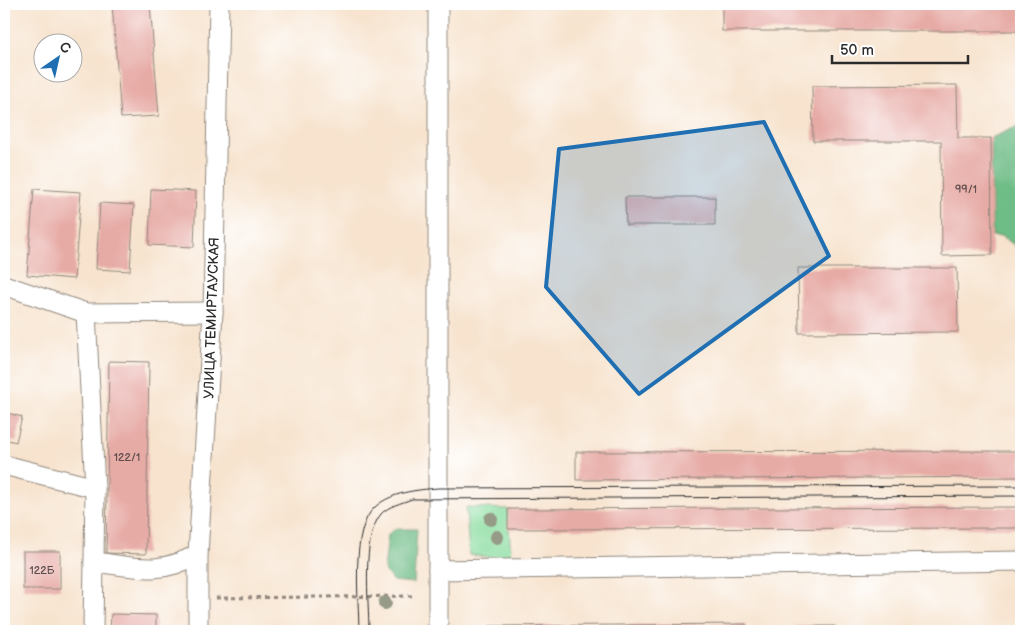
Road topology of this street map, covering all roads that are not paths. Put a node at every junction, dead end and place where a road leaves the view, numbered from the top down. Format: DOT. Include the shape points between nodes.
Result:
graph roads {
  1 [pos="218,4"];
  2 [pos="438,4"];
  3 [pos="4,285"];
  4 [pos="213,312"];
  5 [pos="86,313"];
  6 [pos="4,465"];
  7 [pos="95,488"];
  8 [pos="198,554"];
  9 [pos="1021,561"];
  10 [pos="94,562"];
  11 [pos="438,570"];
  12 [pos="93,631"];
  13 [pos="198,631"];
  14 [pos="438,631"];
  1 -- 4 [label="street, УЛИЦА ТЕМИРТАУСКАЯ"];
  2 -- 11 [label="street"];
  3 -- 5 [label="street"];
  4 -- 5 [label="street"];
  4 -- 8 [label="street, УЛИЦА ТЕМИРТАУСКАЯ"];
  5 -- 7 [label="street"];
  6 -- 7 [label="street"];
  7 -- 10 [label="street"];
  8 -- 10 [label="street" via="180,564 160,569"];
  8 -- 13 [label="street, УЛИЦА ТЕМИРТАУСКАЯ"];
  9 -- 11 [label="street"];
  10 -- 12 [label="street"];
  11 -- 14 [label="street"];
}
